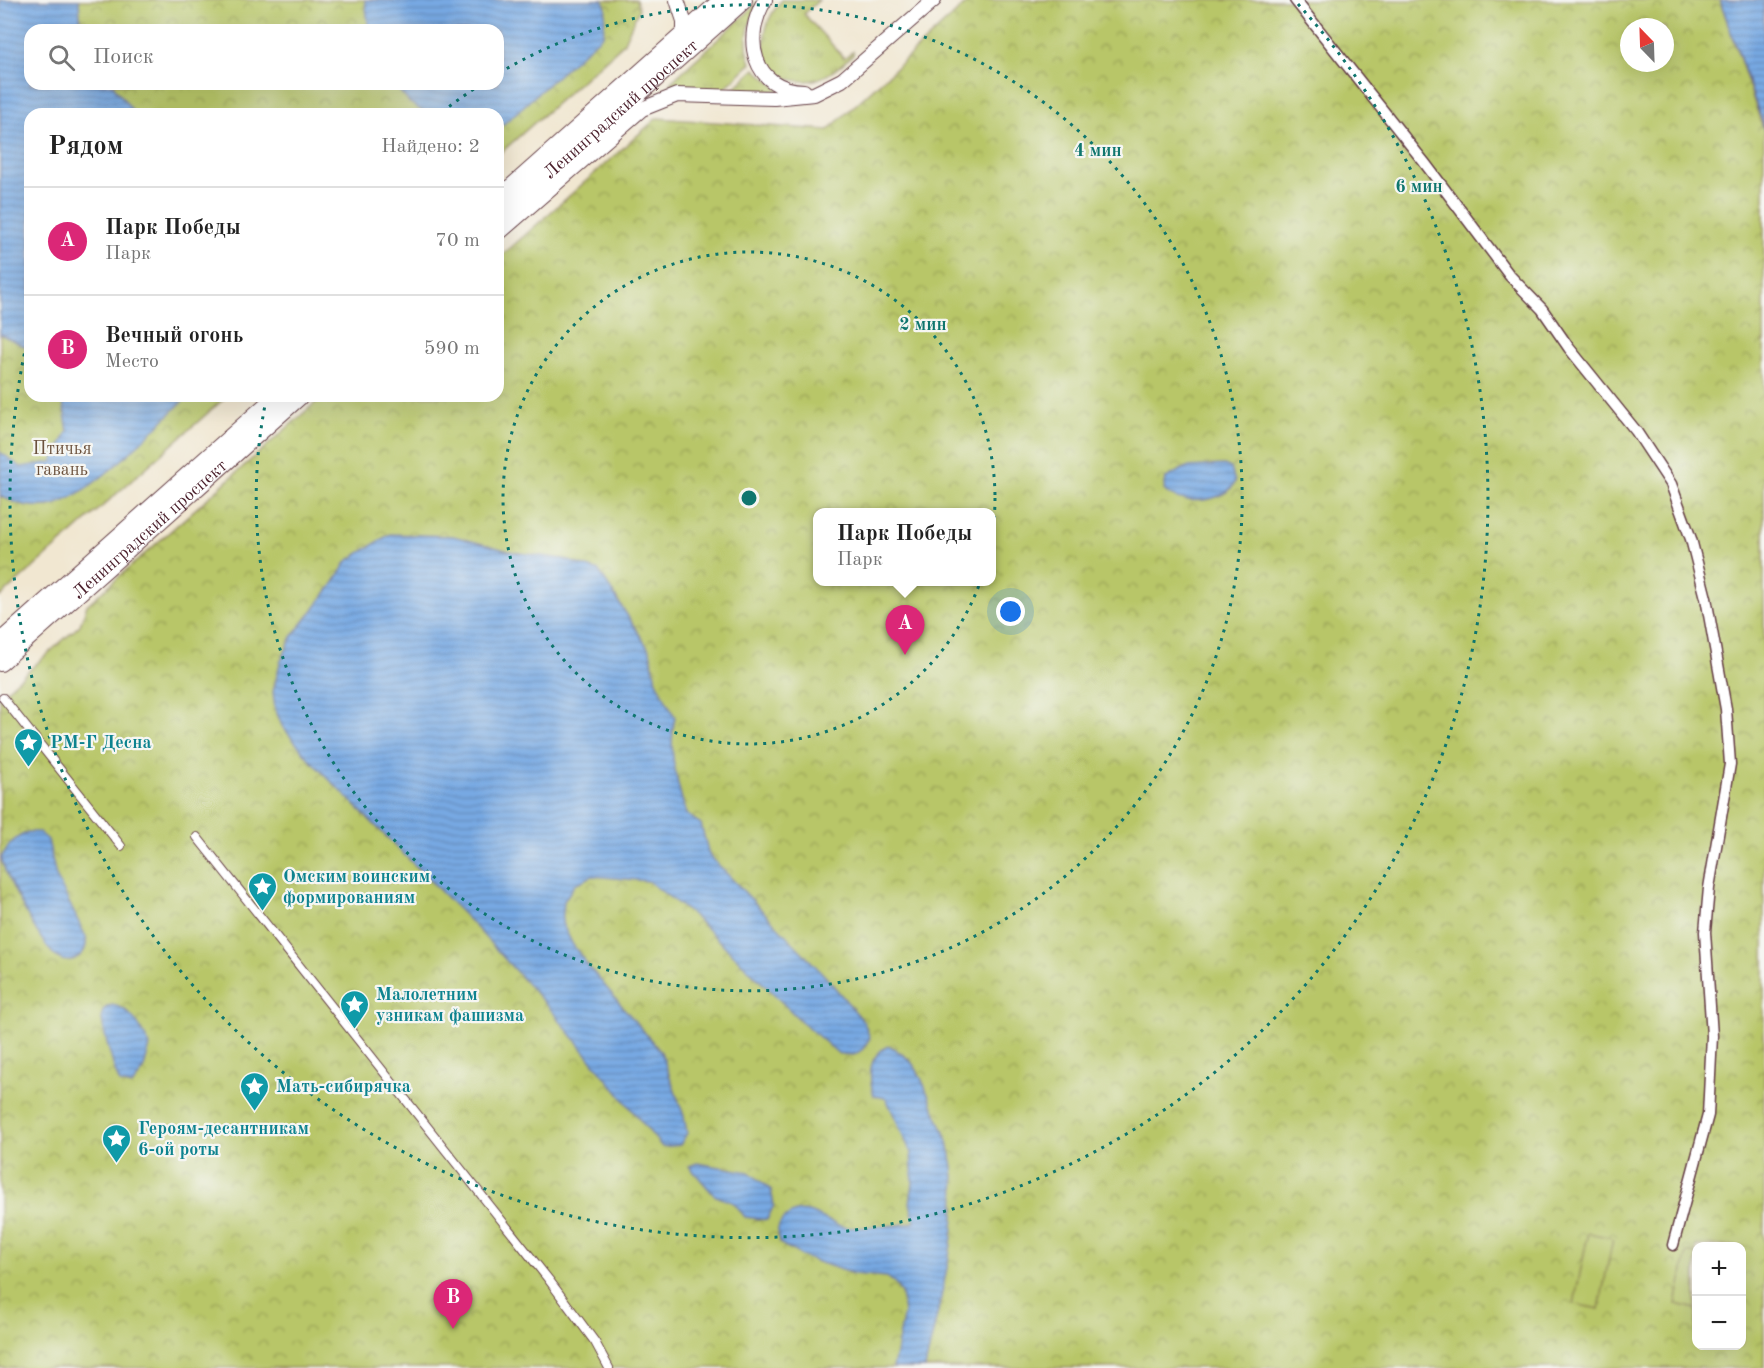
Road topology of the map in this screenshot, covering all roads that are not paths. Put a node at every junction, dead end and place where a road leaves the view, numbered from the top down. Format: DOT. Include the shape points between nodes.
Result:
graph roads {
  1 [pos="677,0"];
  2 [pos="723,0"];
  3 [pos="743,0"];
  4 [pos="765,0"];
  5 [pos="934,0"];
  6 [pos="1295,0"];
  7 [pos="684,35"];
  8 [pos="832,86"];
  9 [pos="504,195"];
  10 [pos="504,213"];
  11 [pos="504,229"];
  12 [pos="271,402"];
  13 [pos="292,402"];
  14 [pos="0,644"];
  15 [pos="0,663"];
  16 [pos="3,698"];
  17 [pos="197,837"];
  18 [pos="121,846"];
  19 [pos="1673,1245"];
  20 [pos="609,1368"];
  1 -- 7 [label="street"];
  2 -- 7 [label="main road, Ленинградский проспект"];
  3 -- 10 [label="main road, Ленинградский проспект"];
  4 -- 8 [label="street" via="752,31 753,50 760,68 788,89 808,91"];
  5 -- 8 [label="street"];
  6 -- 19 [label="street" via="1636,431 1671,484 1691,539 1726,709 1730,764 1705,932 1712,1036 1708,1115"];
  7 -- 9 [label="main road, Ленинградский проспект"];
  8 -- 11 [label="street" via="800,97 696,94 660,100 623,125"];
  12 -- 14 [label="main road, Ленинградский проспект"];
  13 -- 15 [label="main road, Ленинградский проспект"];
  16 -- 18 [label="street"];
  17 -- 20 [label="street" via="549,1280 595,1342"];
}
